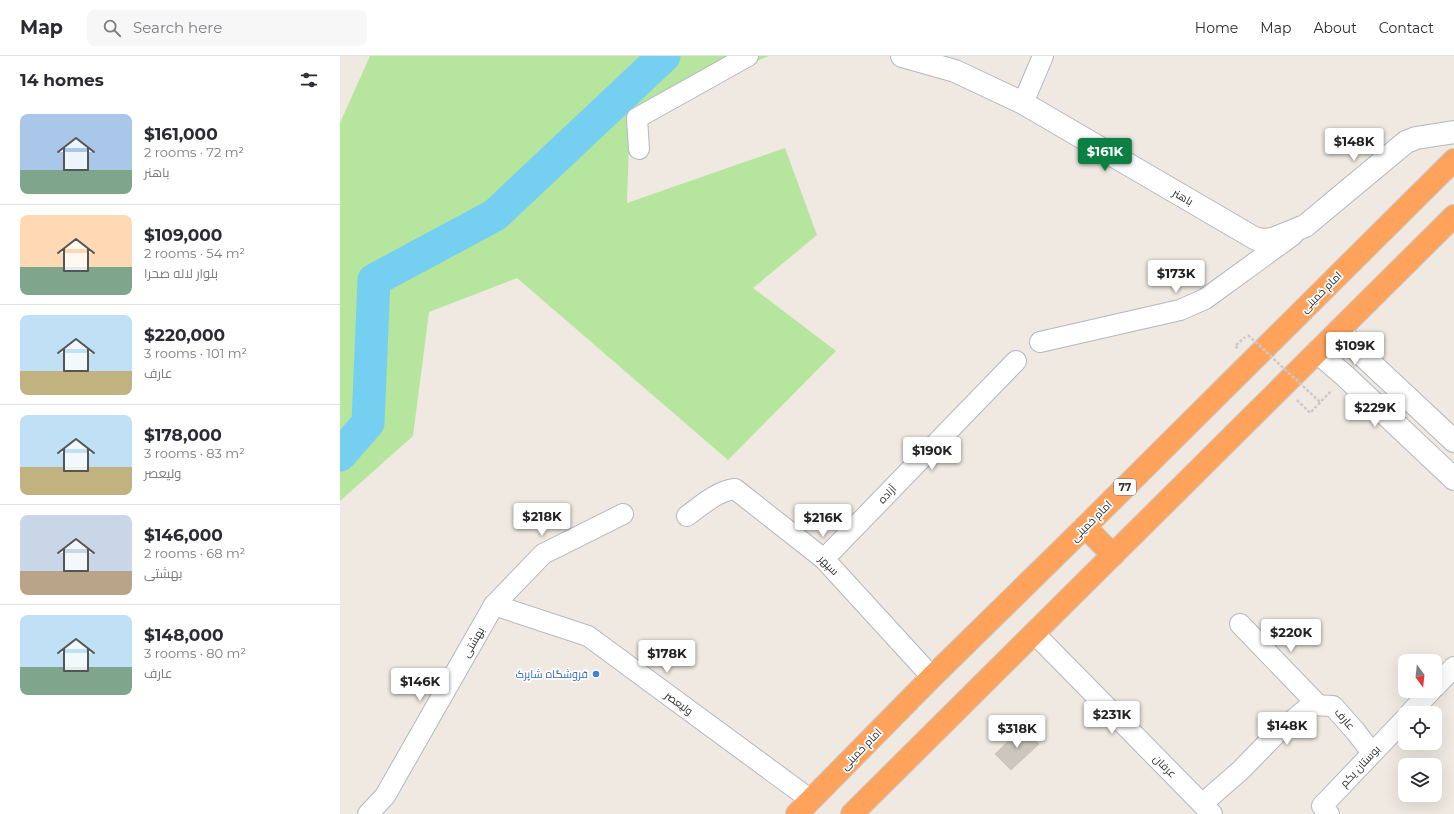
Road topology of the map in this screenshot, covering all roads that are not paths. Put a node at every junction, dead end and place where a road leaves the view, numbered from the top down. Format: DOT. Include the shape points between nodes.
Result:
graph roads {
  1 [pos="748,56"];
  2 [pos="902,56"];
  3 [pos="1043,56"];
  4 [pos="1023,103"];
  5 [pos="1454,132"];
  6 [pos="1424,137"];
  7 [pos="639,149"];
  8 [pos="1452,162"];
  9 [pos="1454,216"];
  10 [pos="1304,226"];
  11 [pos="1339,330"];
  12 [pos="1040,342"];
  13 [pos="1317,352"];
  14 [pos="1016,361"];
  15 [pos="1376,368"];
  16 [pos="1357,388"];
  17 [pos="1454,441"];
  18 [pos="1454,479"];
  19 [pos="623,514"];
  20 [pos="687,516"];
  21 [pos="1085,527"];
  22 [pos="1113,555"];
  23 [pos="824,559"];
  24 [pos="494,605"];
  25 [pos="1240,624"];
  26 [pos="1034,633"];
  27 [pos="1454,667"];
  28 [pos="932,677"];
  29 [pos="1442,680"];
  30 [pos="1424,698"];
  31 [pos="1318,705"];
  32 [pos="1417,706"];
  33 [pos="1398,725"];
  34 [pos="1372,753"];
  35 [pos="804,807"];
  36 [pos="1207,809"];
  37 [pos="368,814"];
  38 [pos="852,814"];
  39 [pos="1329,814"];
  1 -- 7 [label="street" via="637,118"];
  2 -- 4 [label="street, باهنر" via="955,71"];
  3 -- 4 [label="street"];
  4 -- 10 [label="street, باهنر" via="1256,239 1276,238"];
  5 -- 6 [label="street, باهنر"];
  6 -- 8 [label="street" via="1446,142"];
  6 -- 10 [label="street, باهنر" via="1406,142 1395,150"];
  8 -- 21 [label="highway, امام خمینی / 77"];
  9 -- 11 [label="highway"];
  10 -- 12 [label="street" via="1205,299 1180,310"];
  11 -- 13 [label="highway"];
  11 -- 15 [label="street"];
  13 -- 16 [label="street"];
  13 -- 22 [label="highway"];
  14 -- 23 [label="street, آزاده"];
  15 -- 16 [label="street"];
  15 -- 17 [label="street"];
  16 -- 18 [label="street"];
  19 -- 24 [label="street, بهشتی" via="543,554"];
  20 -- 23 [label="street, سپهر" via="726,490 735,489"];
  21 -- 22 [label="highway"];
  21 -- 28 [label="highway, امام خمینی / 77"];
  22 -- 26 [label="highway"];
  23 -- 28 [label="street, سپهر"];
  24 -- 35 [label="street, ولیعصر" via="588,636"];
  24 -- 37 [label="street, بهشتی" via="385,796"];
  25 -- 31 [label="street"];
  26 -- 36 [label="street, عرفان"];
  26 -- 38 [label="highway"];
  27 -- 29 [label="street"];
  28 -- 35 [label="highway, امام خمینی / 77"];
  30 -- 32 [label="street"];
  31 -- 34 [label="street, عارف" via="1333,706"];
  31 -- 36 [label="street" via="1311,705 1282,728"];
  33 -- 34 [label="street, بوستان یکم"];
  34 -- 39 [label="street, بوستان یکم" via="1322,806"];
}
